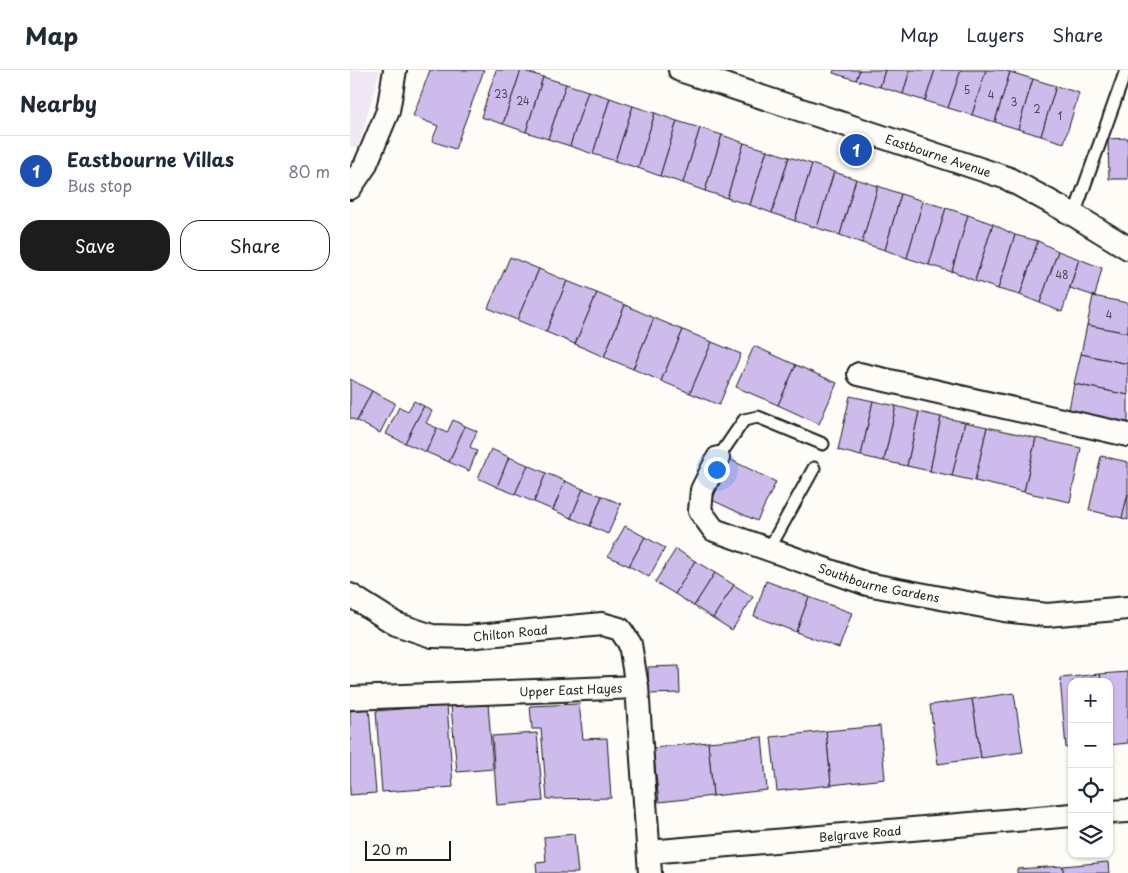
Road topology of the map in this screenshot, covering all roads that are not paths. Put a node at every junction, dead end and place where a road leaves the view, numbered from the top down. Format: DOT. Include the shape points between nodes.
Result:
graph roads {
  1 [pos="395,70"];
  2 [pos="680,70"];
  3 [pos="1126,70"];
  4 [pos="350,188"];
  5 [pos="1074,215"];
  6 [pos="1128,248"];
  7 [pos="859,374"];
  8 [pos="1128,435"];
  9 [pos="823,444"];
  10 [pos="718,458"];
  11 [pos="814,468"];
  12 [pos="769,549"];
  13 [pos="350,596"];
  14 [pos="1128,608"];
  15 [pos="637,687"];
  16 [pos="350,698"];
  17 [pos="1128,811"];
  18 [pos="1113,812"];
  19 [pos="1068,816"];
  20 [pos="649,863"];
  1 -- 4 [label="street" via="388,111 365,166"];
  2 -- 5 [label="street, Eastbourne Avenue" via="1007,178"];
  3 -- 5 [label="lane"];
  5 -- 6 [label="street, Eastbourne Avenue"];
  7 -- 8 [label="street"];
  9 -- 10 [label="lane" via="758,417 744,420"];
  10 -- 12 [label="street, Southbourne Gardens" via="702,490 700,511 714,530"];
  11 -- 12 [label="lane"];
  12 -- 14 [label="street, Southbourne Gardens" via="868,584 1004,610 1047,615"];
  13 -- 15 [label="street, Chilton Road" via="396,624 432,636 467,637 602,624 620,629 630,644"];
  15 -- 16 [label="street, Upper East Hayes"];
  15 -- 20 [label="street, Upper East Hayes"];
  17 -- 18 [label="street"];
  19 -- 20 [label="street, Belgrave Road"];
}
